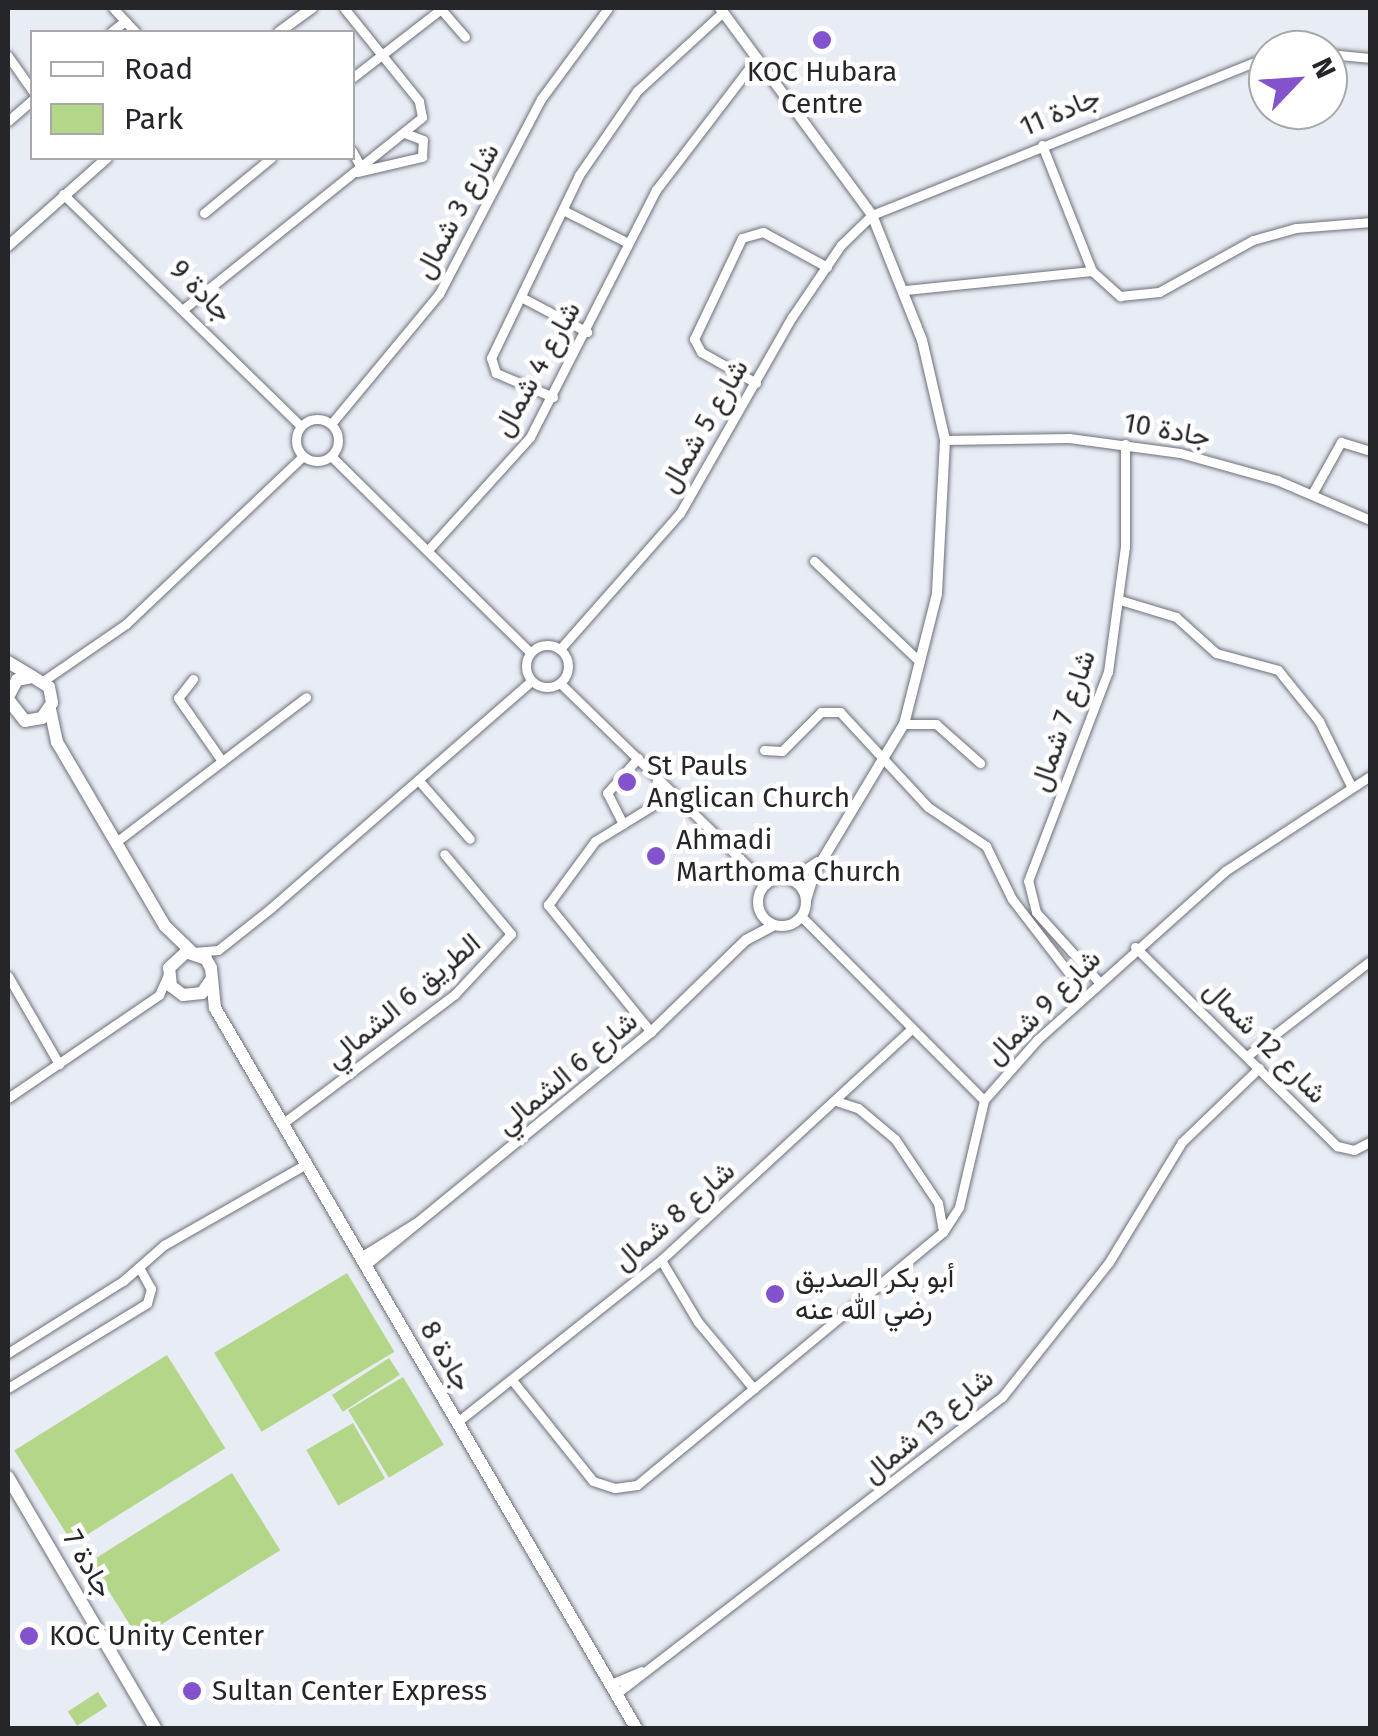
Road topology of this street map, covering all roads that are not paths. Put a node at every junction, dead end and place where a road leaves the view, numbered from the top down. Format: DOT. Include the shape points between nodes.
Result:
graph roads {
  1 [pos="113,8"];
  2 [pos="312,8"];
  3 [pos="344,8"];
  4 [pos="441,8"];
  5 [pos="608,8"];
  6 [pos="721,10"];
  7 [pos="124,21"];
  8 [pos="113,30"];
  9 [pos="133,30"];
  10 [pos="281,30"];
  11 [pos="465,37"];
  12 [pos="382,54"];
  13 [pos="8,56"];
  14 [pos="757,58"];
  15 [pos="1248,66"];
  16 [pos="355,76"];
  17 [pos="30,87"];
  18 [pos="30,102"];
  19 [pos="8,121"];
  20 [pos="404,132"];
  21 [pos="1042,145"];
  22 [pos="105,160"];
  23 [pos="269,160"];
  24 [pos="355,160"];
  25 [pos="358,170"];
  26 [pos="63,194"];
  27 [pos="563,210"];
  28 [pos="204,213"];
  29 [pos="872,215"];
  30 [pos="1370,222"];
  31 [pos="628,243"];
  32 [pos="8,246"];
  33 [pos="826,267"];
  34 [pos="1092,271"];
  35 [pos="905,290"];
  36 [pos="520,296"];
  37 [pos="186,307"];
  38 [pos="587,332"];
  39 [pos="756,383"];
  40 [pos="553,397"];
  41 [pos="331,424"];
  42 [pos="301,426"];
  43 [pos="945,440"];
  44 [pos="1125,444"];
  45 [pos="1370,451"];
  46 [pos="303,456"];
  47 [pos="332,456"];
  48 [pos="1312,494"];
  49 [pos="1370,520"];
  50 [pos="428,550"];
  51 [pos="814,561"];
  52 [pos="1120,600"];
  53 [pos="560,649"];
  54 [pos="530,652"];
  55 [pos="8,662"];
  56 [pos="920,662"];
  57 [pos="66,671"];
  58 [pos="8,679"];
  59 [pos="38,679"];
  60 [pos="194,679"];
  61 [pos="532,681"];
  62 [pos="560,682"];
  63 [pos="8,696"];
  64 [pos="306,698"];
  65 [pos="51,702"];
  66 [pos="16,719"];
  67 [pos="904,724"];
  68 [pos="57,742"];
  69 [pos="764,750"];
  70 [pos="638,758"];
  71 [pos="222,761"];
  72 [pos="883,762"];
  73 [pos="980,763"];
  74 [pos="1370,776"];
  75 [pos="421,782"];
  76 [pos="1351,786"];
  77 [pos="673,793"];
  78 [pos="624,824"];
  79 [pos="470,839"];
  80 [pos="116,842"];
  81 [pos="444,854"];
  82 [pos="826,854"];
  83 [pos="791,880"];
  84 [pos="766,884"];
  85 [pos="806,900"];
  86 [pos="759,907"];
  87 [pos="802,917"];
  88 [pos="774,925"];
  89 [pos="165,926"];
  90 [pos="739,946"];
  91 [pos="1135,947"];
  92 [pos="218,950"];
  93 [pos="193,952"];
  94 [pos="1370,961"];
  95 [pos="168,972"];
  96 [pos="1069,973"];
  97 [pos="8,976"];
  98 [pos="211,978"];
  99 [pos="1098,982"];
  100 [pos="158,995"];
  101 [pos="189,995"];
  102 [pos="216,1008"];
  103 [pos="910,1030"];
  104 [pos="651,1032"];
  105 [pos="1248,1056"];
  106 [pos="59,1064"];
  107 [pos="1260,1068"];
  108 [pos="8,1098"];
  109 [pos="836,1100"];
  110 [pos="984,1100"];
  111 [pos="282,1124"];
  112 [pos="1370,1142"];
  113 [pos="306,1164"];
  114 [pos="943,1232"];
  115 [pos="661,1260"];
  116 [pos="363,1262"];
  117 [pos="139,1267"];
  118 [pos="8,1353"];
  119 [pos="512,1380"];
  120 [pos="8,1388"];
  121 [pos="754,1389"];
  122 [pos="456,1423"];
  123 [pos="8,1480"];
  124 [pos="614,1689"];
  125 [pos="155,1728"];
  126 [pos="636,1728"];
  1 -- 7 [label="street"];
  2 -- 10 [label="street"];
  3 -- 12 [label="street"];
  4 -- 11 [label="street"];
  4 -- 12 [label="street"];
  5 -- 41 [label="street, شارع 3 شمال" via="541,99 439,294"];
  6 -- 14 [label="street"];
  6 -- 27 [label="street" via="637,91"];
  7 -- 8 [label="street"];
  7 -- 9 [label="street"];
  12 -- 16 [label="street"];
  12 -- 20 [label="street" via="423,111"];
  13 -- 17 [label="street"];
  14 -- 29 [label="street"];
  14 -- 31 [label="street, شارع 4 شمال" via="656,190"];
  15 -- 21 [label="street, جادة 11"];
  18 -- 19 [label="street"];
  20 -- 25 [label="street"];
  20 -- 25 [label="street" via="423,140 422,157"];
  21 -- 29 [label="street, جادة 11"];
  21 -- 34 [label="street"];
  22 -- 26 [label="street"];
  23 -- 28 [label="street"];
  24 -- 25 [label="street"];
  25 -- 37 [label="street"];
  26 -- 32 [label="street"];
  26 -- 37 [label="street, جادة 9"];
  27 -- 31 [label="street"];
  27 -- 36 [label="street"];
  29 -- 33 [label="street, شارع 5 شمال"];
  29 -- 35 [label="street"];
  30 -- 34 [label="street" via="1296,228 1253,240 1138,299 1105,287"];
  31 -- 38 [label="street, شارع 4 شمال"];
  33 -- 39 [label="street, شارع 5 شمال"];
  33 -- 39 [label="street" via="763,232 742,238 694,338 701,352"];
  34 -- 35 [label="street"];
  35 -- 43 [label="street"];
  36 -- 38 [label="street"];
  36 -- 40 [label="street" via="492,367"];
  37 -- 42 [label="street, جادة 9"];
  38 -- 40 [label="street, شارع 4 شمال"];
  39 -- 53 [label="street, شارع 5 شمال" via="680,513"];
  40 -- 50 [label="street, شارع 4 شمال" via="530,437"];
  41 -- 42 [label="street" via="321,419"];
  41 -- 47 [label="street" via="338,446"];
  42 -- 46 [label="street" via="297,446"];
  43 -- 44 [label="street, جادة 10"];
  43 -- 56 [label="street" via="937,594"];
  44 -- 48 [label="street, جادة 10" via="1231,464"];
  44 -- 52 [label="street, شارع 7 شمال"];
  45 -- 48 [label="street" via="1341,442"];
  46 -- 47 [label="street"];
  46 -- 57 [label="street" via="176,579"];
  47 -- 50 [label="street"];
  48 -- 49 [label="street, جادة 10"];
  50 -- 54 [label="street"];
  51 -- 56 [label="street"];
  52 -- 76 [label="street" via="1176,617 1216,653 1278,670 1320,722"];
  52 -- 99 [label="street, شارع 7 شمال" via="1092,722 1028,881 1036,912"];
  53 -- 54 [label="street" via="544,644"];
  53 -- 62 [label="street" via="568,664"];
  54 -- 61 [label="street" via="525,665"];
  55 -- 59 [label="main road"];
  56 -- 67 [label="street"];
  57 -- 59 [label="street"];
  57 -- 65 [label="street"];
  58 -- 63 [label="main road"];
  59 -- 63 [label="main road" via="17,680"];
  59 -- 65 [label="main road"];
  60 -- 71 [label="street" via="178,698"];
  61 -- 62 [label="street" via="544,687"];
  61 -- 75 [label="street"];
  62 -- 70 [label="street"];
  63 -- 66 [label="main road"];
  64 -- 71 [label="street"];
  65 -- 66 [label="main road"];
  65 -- 68 [label="main road"];
  66 -- 68 [label="main road"];
  67 -- 72 [label="street"];
  67 -- 73 [label="street" via="936,724"];
  68 -- 80 [label="main road"];
  69 -- 72 [label="street" via="782,751 829,708"];
  70 -- 77 [label="street"];
  70 -- 78 [label="street" via="607,793"];
  71 -- 80 [label="street"];
  72 -- 82 [label="street"];
  72 -- 96 [label="street" via="928,807 986,846 1012,900"];
  74 -- 76 [label="street, شارع 9 شمال"];
  75 -- 79 [label="street"];
  75 -- 92 [label="street"];
  76 -- 91 [label="street, شارع 9 شمال" via="1225,871"];
  77 -- 78 [label="street"];
  77 -- 84 [label="street"];
  78 -- 104 [label="street" via="595,841 548,905"];
  80 -- 89 [label="main road"];
  81 -- 111 [label="street, الطريق 6 الشمالي" via="511,934 455,994"];
  82 -- 83 [label="street"];
  82 -- 85 [label="street"];
  83 -- 84 [label="street"];
  83 -- 85 [label="street"];
  84 -- 86 [label="street"];
  85 -- 87 [label="street"];
  86 -- 88 [label="street"];
  86 -- 90 [label="street, شارع 6 الشمالي"];
  87 -- 88 [label="street"];
  87 -- 103 [label="street"];
  88 -- 90 [label="street, شارع 6 الشمالي"];
  89 -- 93 [label="main road"];
  89 -- 95 [label="main road"];
  90 -- 104 [label="street, شارع 6 الشمالي"];
  91 -- 99 [label="street, شارع 9 شمال"];
  91 -- 105 [label="street, شارع 12 شمال"];
  92 -- 93 [label="street"];
  92 -- 98 [label="street"];
  93 -- 95 [label="main road"];
  93 -- 98 [label="main road" via="206,960"];
  94 -- 105 [label="street"];
  95 -- 100 [label="street"];
  95 -- 101 [label="main road"];
  97 -- 106 [label="street"];
  98 -- 101 [label="main road"];
  98 -- 102 [label="main road, جادة 8"];
  99 -- 110 [label="street, شارع 9 شمال"];
  100 -- 101 [label="street"];
  100 -- 106 [label="street"];
  101 -- 102 [label="main road"];
  102 -- 111 [label="main road, جادة 8"];
  103 -- 109 [label="street, شارع 8 شمال"];
  103 -- 110 [label="street"];
  104 -- 116 [label="street, شارع 6 الشمالي"];
  105 -- 107 [label="street, شارع 12 شمال"];
  106 -- 108 [label="street"];
  107 -- 112 [label="street, شارع 12 شمال" via="1337,1146 1354,1150"];
  107 -- 124 [label="street, شارع 13 شمال" via="1182,1142 1110,1262 1002,1397"];
  109 -- 114 [label="street" via="858,1108 895,1138 938,1203"];
  109 -- 115 [label="street, شارع 8 شمال"];
  110 -- 114 [label="street, شارع 9 شمال" via="959,1207"];
  111 -- 113 [label="main road, جادة 8"];
  113 -- 116 [label="main road, جادة 8"];
  113 -- 117 [label="street" via="164,1244"];
  114 -- 121 [label="street, شارع 9 شمال"];
  115 -- 119 [label="street, شارع 8 شمال"];
  115 -- 121 [label="street" via="698,1322"];
  116 -- 122 [label="main road, جادة 8"];
  117 -- 118 [label="street"];
  117 -- 120 [label="street" via="151,1288 144,1306"];
  119 -- 121 [label="street, شارع 9 شمال" via="580,1468 614,1488 637,1485"];
  119 -- 122 [label="street, شارع 8 شمال"];
  122 -- 124 [label="main road, جادة 8"];
  123 -- 125 [label="main road, جادة 7"];
  124 -- 126 [label="main road, جادة 8"];
}
